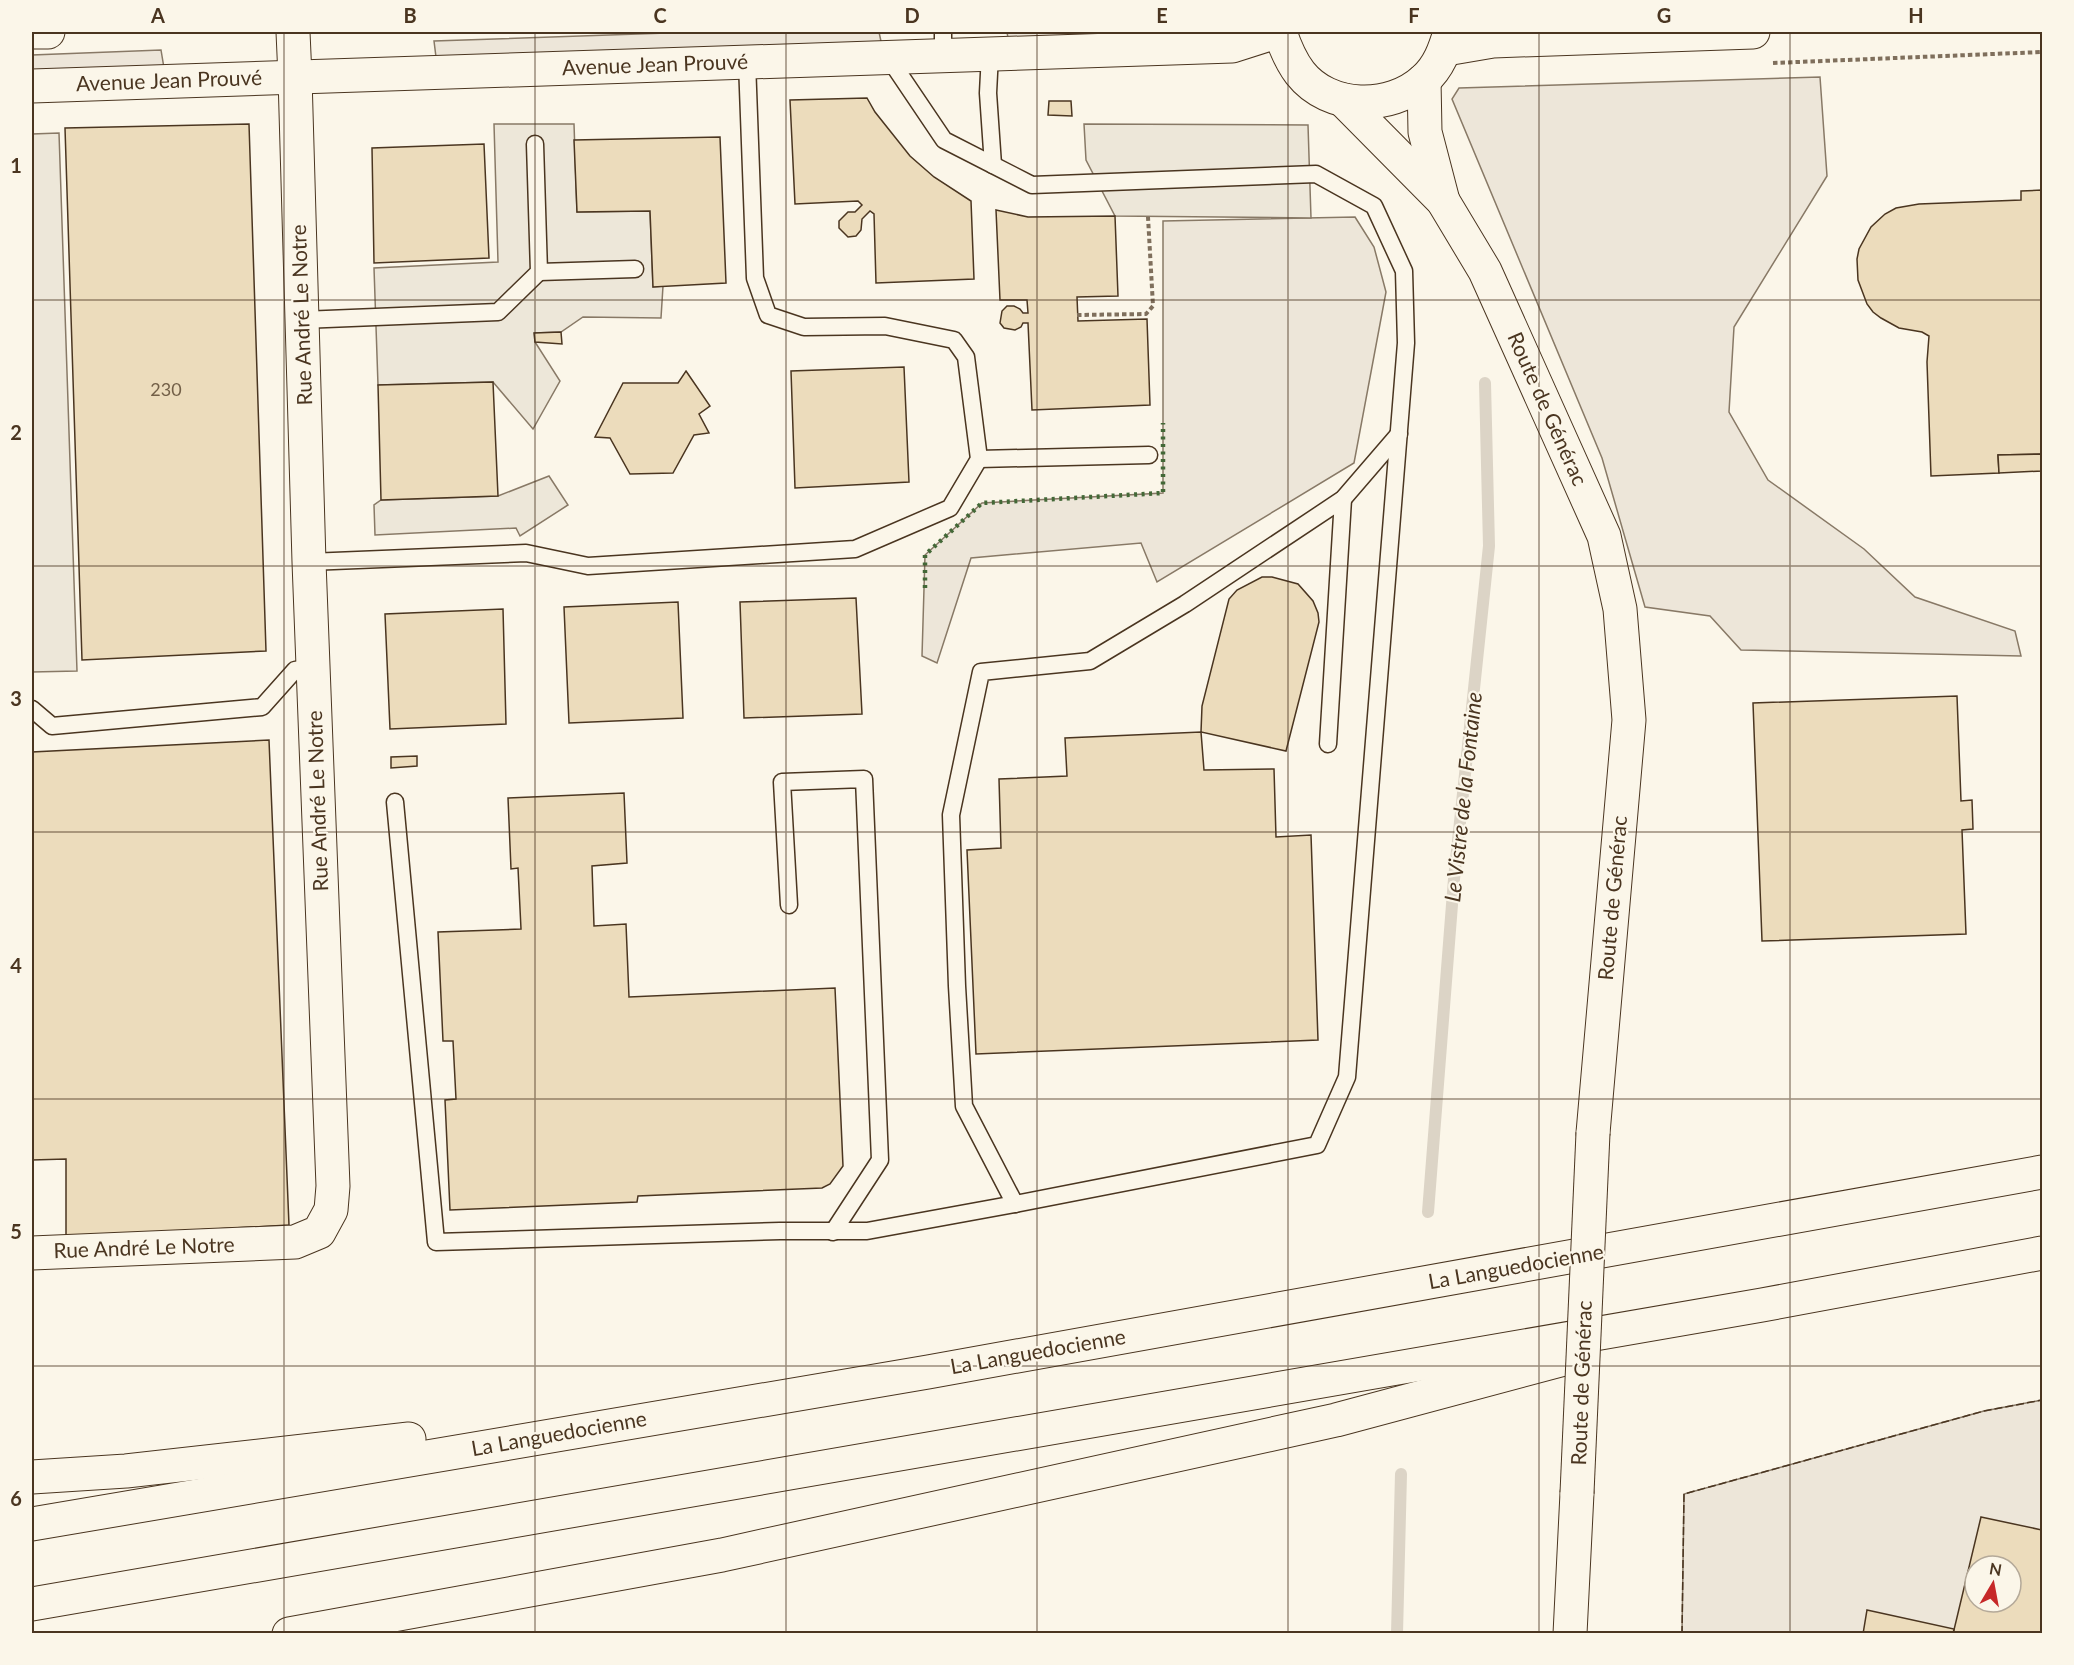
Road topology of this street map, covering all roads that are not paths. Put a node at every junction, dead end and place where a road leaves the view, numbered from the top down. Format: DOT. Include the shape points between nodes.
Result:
graph roads {
  1 [pos="32,32"];
  2 [pos="48,32"];
  3 [pos="293,32"];
  4 [pos="1278,32"];
  5 [pos="1754,32"];
  6 [pos="1448,40"];
  7 [pos="943,43"];
  8 [pos="990,54"];
  9 [pos="888,57"];
  10 [pos="747,62"];
  11 [pos="295,77"];
  12 [pos="1424,80"];
  13 [pos="32,86"];
  14 [pos="1343,100"];
  15 [pos="535,144"];
  16 [pos="993,165"];
  17 [pos="1443,201"];
  18 [pos="635,269"];
  19 [pos="539,272"];
  20 [pos="302,320"];
  21 [pos="1399,434"];
  22 [pos="1149,455"];
  23 [pos="979,459"];
  24 [pos="1343,499"];
  25 [pos="309,562"];
  26 [pos="313,667"];
  27 [pos="32,709"];
  28 [pos="1328,744"];
  29 [pos="395,802"];
  30 [pos="789,905"];
  31 [pos="2043,1172"];
  32 [pos="1015,1204"];
  33 [pos="833,1232"];
  34 [pos="32,1253"];
  35 [pos="2043,1253"];
  36 [pos="1762,1305"];
  37 [pos="803,1393"];
  38 [pos="32,1477"];
  39 [pos="32,1524"];
  40 [pos="722,1555"];
  41 [pos="32,1604"];
  42 [pos="289,1634"];
  43 [pos="417,1634"];
  44 [pos="1570,1634"];
  1 -- 2 [label="main road"];
  3 -- 11 [label="main road, Rue André Le Notre"];
  4 -- 8 [label="main road, Avenue Jean Prouvé" via="1232,46"];
  4 -- 14 [label="main road" via="1301,75 1320,90"];
  5 -- 6 [label="main road"];
  6 -- 12 [label="main road" via="1437,66"];
  7 -- 8 [label="main road, Avenue Jean Prouvé"];
  7 -- 9 [label="main road, Avenue Jean Prouvé"];
  8 -- 16 [label="lane" via="988,93"];
  9 -- 10 [label="main road, Avenue Jean Prouvé"];
  9 -- 16 [label="lane" via="944,140"];
  10 -- 11 [label="main road, Avenue Jean Prouvé"];
  10 -- 23 [label="lane" via="756,278 768,315 804,327 885,326 954,340 966,357"];
  11 -- 13 [label="main road, Avenue Jean Prouvé"];
  11 -- 20 [label="main road, Rue André Le Notre"];
  12 -- 14 [label="main road" via="1400,96 1372,103"];
  12 -- 17 [label="main road, Route de Générac" via="1425,132"];
  14 -- 17 [label="main road, Route de Générac"];
  15 -- 19 [label="lane"];
  16 -- 21 [label="lane" via="1032,185 1316,174 1374,206 1404,270 1406,343"];
  17 -- 44 [label="main road, Route de Générac, bridge" via="1485,271 1604,536 1620,609 1629,720 1593,1133"];
  18 -- 19 [label="lane"];
  19 -- 20 [label="lane" via="498,312"];
  20 -- 25 [label="main road, Rue André Le Notre"];
  21 -- 24 [label="lane"];
  21 -- 32 [label="lane" via="1347,1077 1317,1144"];
  22 -- 23 [label="lane"];
  23 -- 25 [label="lane" via="950,508 855,549 588,567 526,553"];
  24 -- 28 [label="lane"];
  24 -- 32 [label="lane" via="1185,604 1090,661 981,672 951,815 964,1106"];
  25 -- 26 [label="main road, Rue André Le Notre"];
  26 -- 27 [label="lane" via="294,670 262,707 52,726"];
  26 -- 34 [label="main road, Rue André Le Notre" via="331,1210 319,1232 295,1242"];
  29 -- 33 [label="lane" via="436,1242"];
  30 -- 33 [label="lane" via="782,782 864,779 880,1160"];
  31 -- 37 [label="main road, La Languedocienne"];
  32 -- 33 [label="lane" via="867,1231"];
  35 -- 36 [label="main road"];
  36 -- 40 [label="main road" via="1336,1420"];
  36 -- 41 [label="main road"];
  37 -- 38 [label="main road" via="126,1471"];
  37 -- 39 [label="main road, La Languedocienne"];
  40 -- 42 [label="main road"];
  40 -- 43 [label="main road"];
}
